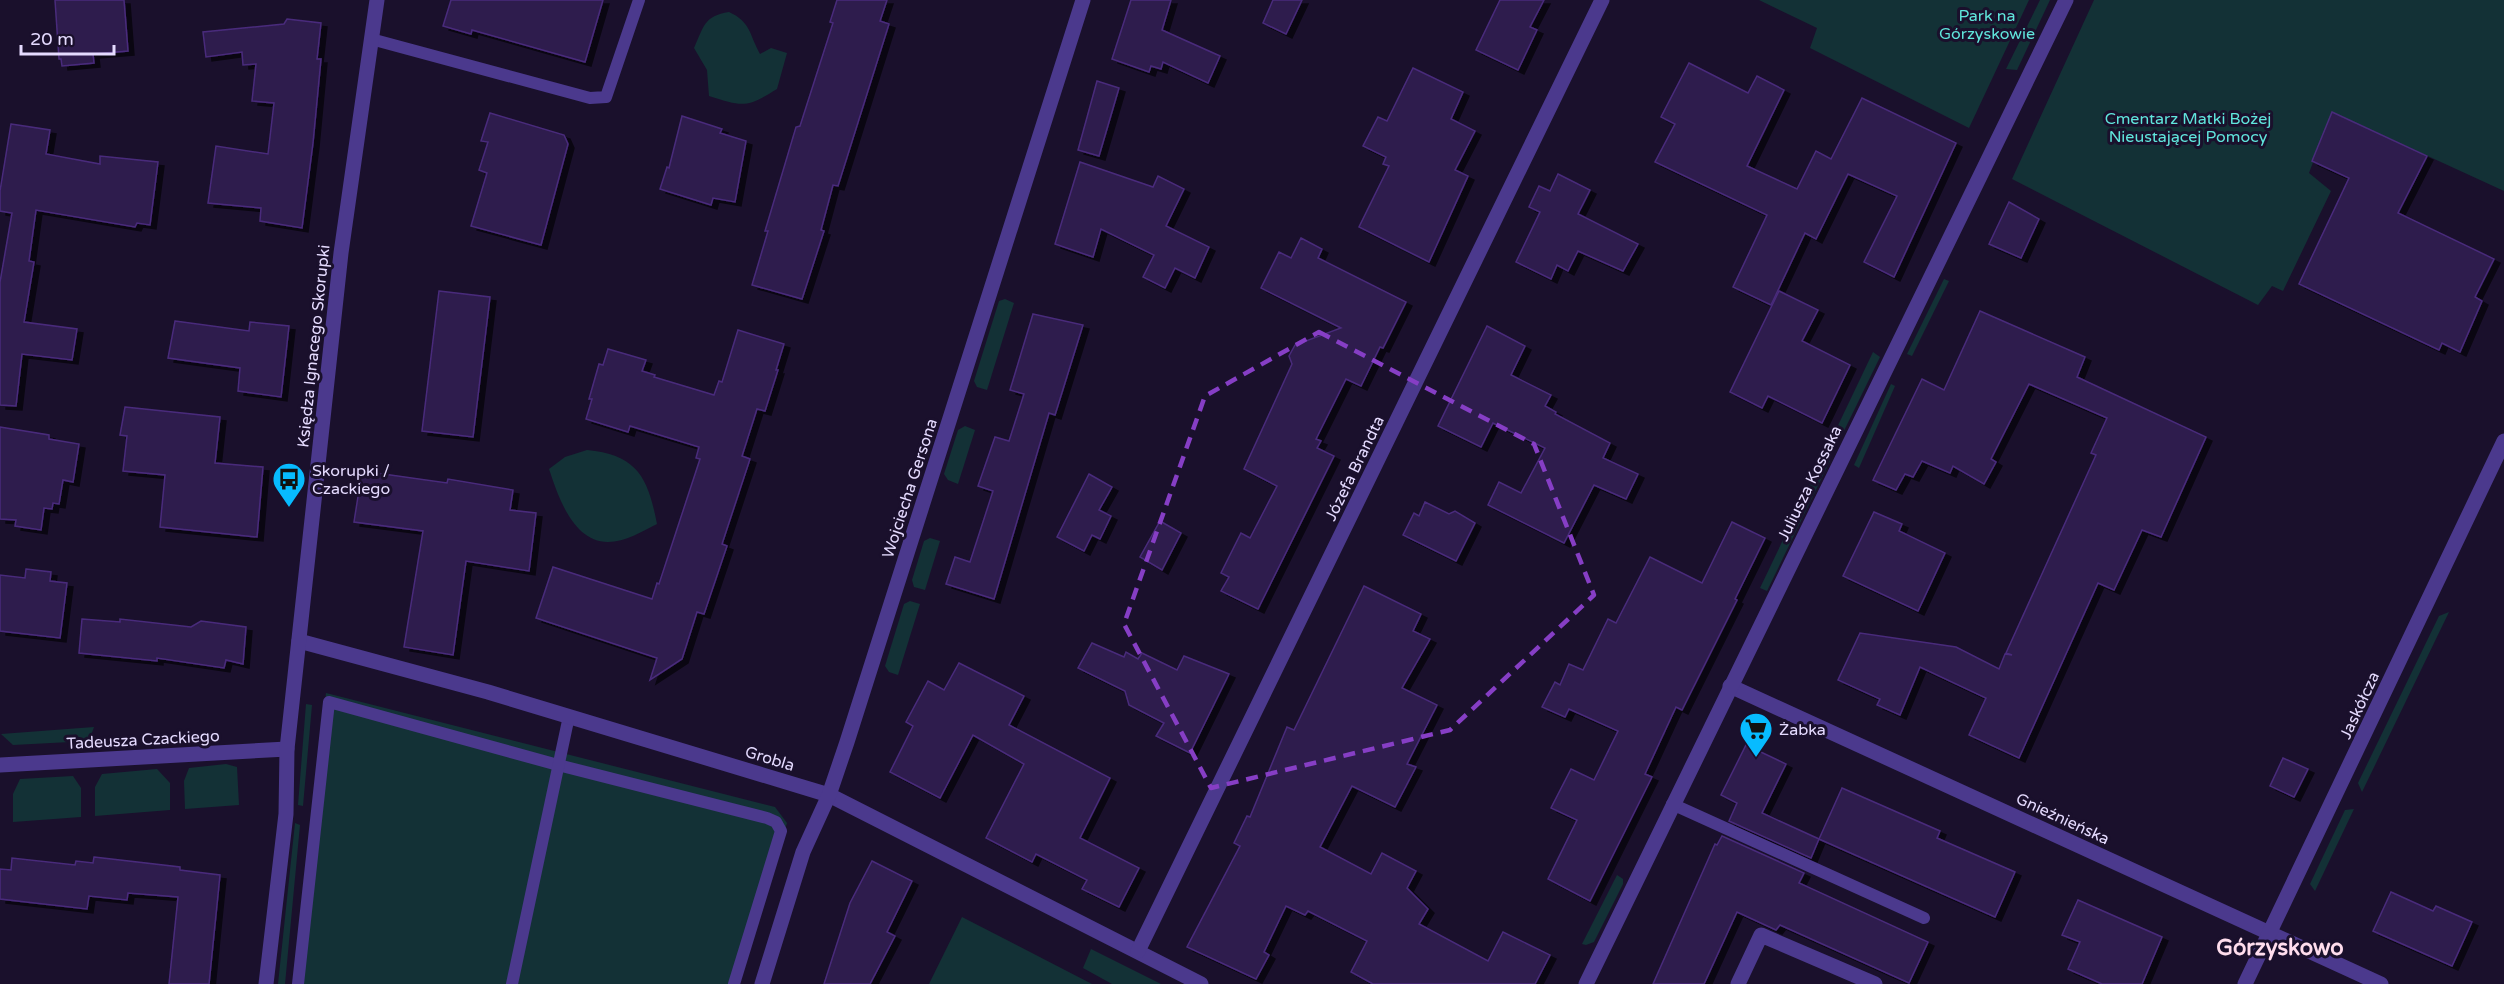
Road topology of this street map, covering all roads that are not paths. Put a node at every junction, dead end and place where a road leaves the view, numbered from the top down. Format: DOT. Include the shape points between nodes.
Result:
graph roads {
  1 [pos="377,0"];
  2 [pos="639,0"];
  3 [pos="1083,0"];
  4 [pos="1602,0"];
  5 [pos="2066,0"];
  6 [pos="371,39"];
  7 [pos="2504,441"];
  8 [pos="299,641"];
  9 [pos="1730,686"];
  10 [pos="569,716"];
  11 [pos="288,749"];
  12 [pos="0,765"];
  13 [pos="558,765"];
  14 [pos="829,795"];
  15 [pos="1672,804"];
  16 [pos="1924,918"];
  17 [pos="2270,934"];
  18 [pos="1138,951"];
  19 [pos="266,984"];
  20 [pos="298,984"];
  21 [pos="512,984"];
  22 [pos="734,984"];
  23 [pos="762,984"];
  24 [pos="1201,984"];
  25 [pos="1586,984"];
  26 [pos="1738,984"];
  27 [pos="1875,984"];
  28 [pos="2245,984"];
  29 [pos="2381,984"];
  1 -- 6 [label="street, Księdza Ignacego Skorupki"];
  2 -- 6 [label="lane" via="606,97 590,98"];
  3 -- 14 [label="street, Wojciecha Gersona"];
  4 -- 18 [label="street, Józefa Brandta"];
  5 -- 9 [label="street, Juliusza Kossaka"];
  6 -- 8 [label="street, Księdza Ignacego Skorupki" via="340,253"];
  7 -- 17 [label="street, Jaskółcza"];
  8 -- 10 [label="street, Grobla"];
  8 -- 11 [label="street, Księdza Ignacego Skorupki"];
  9 -- 15 [label="street, Juliusza Kossaka"];
  9 -- 17 [label="street, Gnieźnieńska"];
  10 -- 13 [label="lane"];
  10 -- 14 [label="street, Grobla"];
  11 -- 12 [label="street, Tadeusza Czackiego"];
  11 -- 19 [label="street, Księdza Ignacego Skorupki" via="286,814"];
  13 -- 20 [label="lane" via="329,702"];
  13 -- 21 [label="lane"];
  13 -- 22 [label="lane" via="776,822 781,831"];
  14 -- 18 [label="street, Grobla"];
  14 -- 23 [label="street, Wojciecha Gersona" via="803,852"];
  15 -- 16 [label="lane"];
  15 -- 25 [label="street, Juliusza Kossaka"];
  17 -- 28 [label="street, Jaskółcza"];
  17 -- 29 [label="street, Gnieźnieńska"];
  18 -- 24 [label="street, Grobla"];
  26 -- 27 [label="street" via="1761,934"];
}
